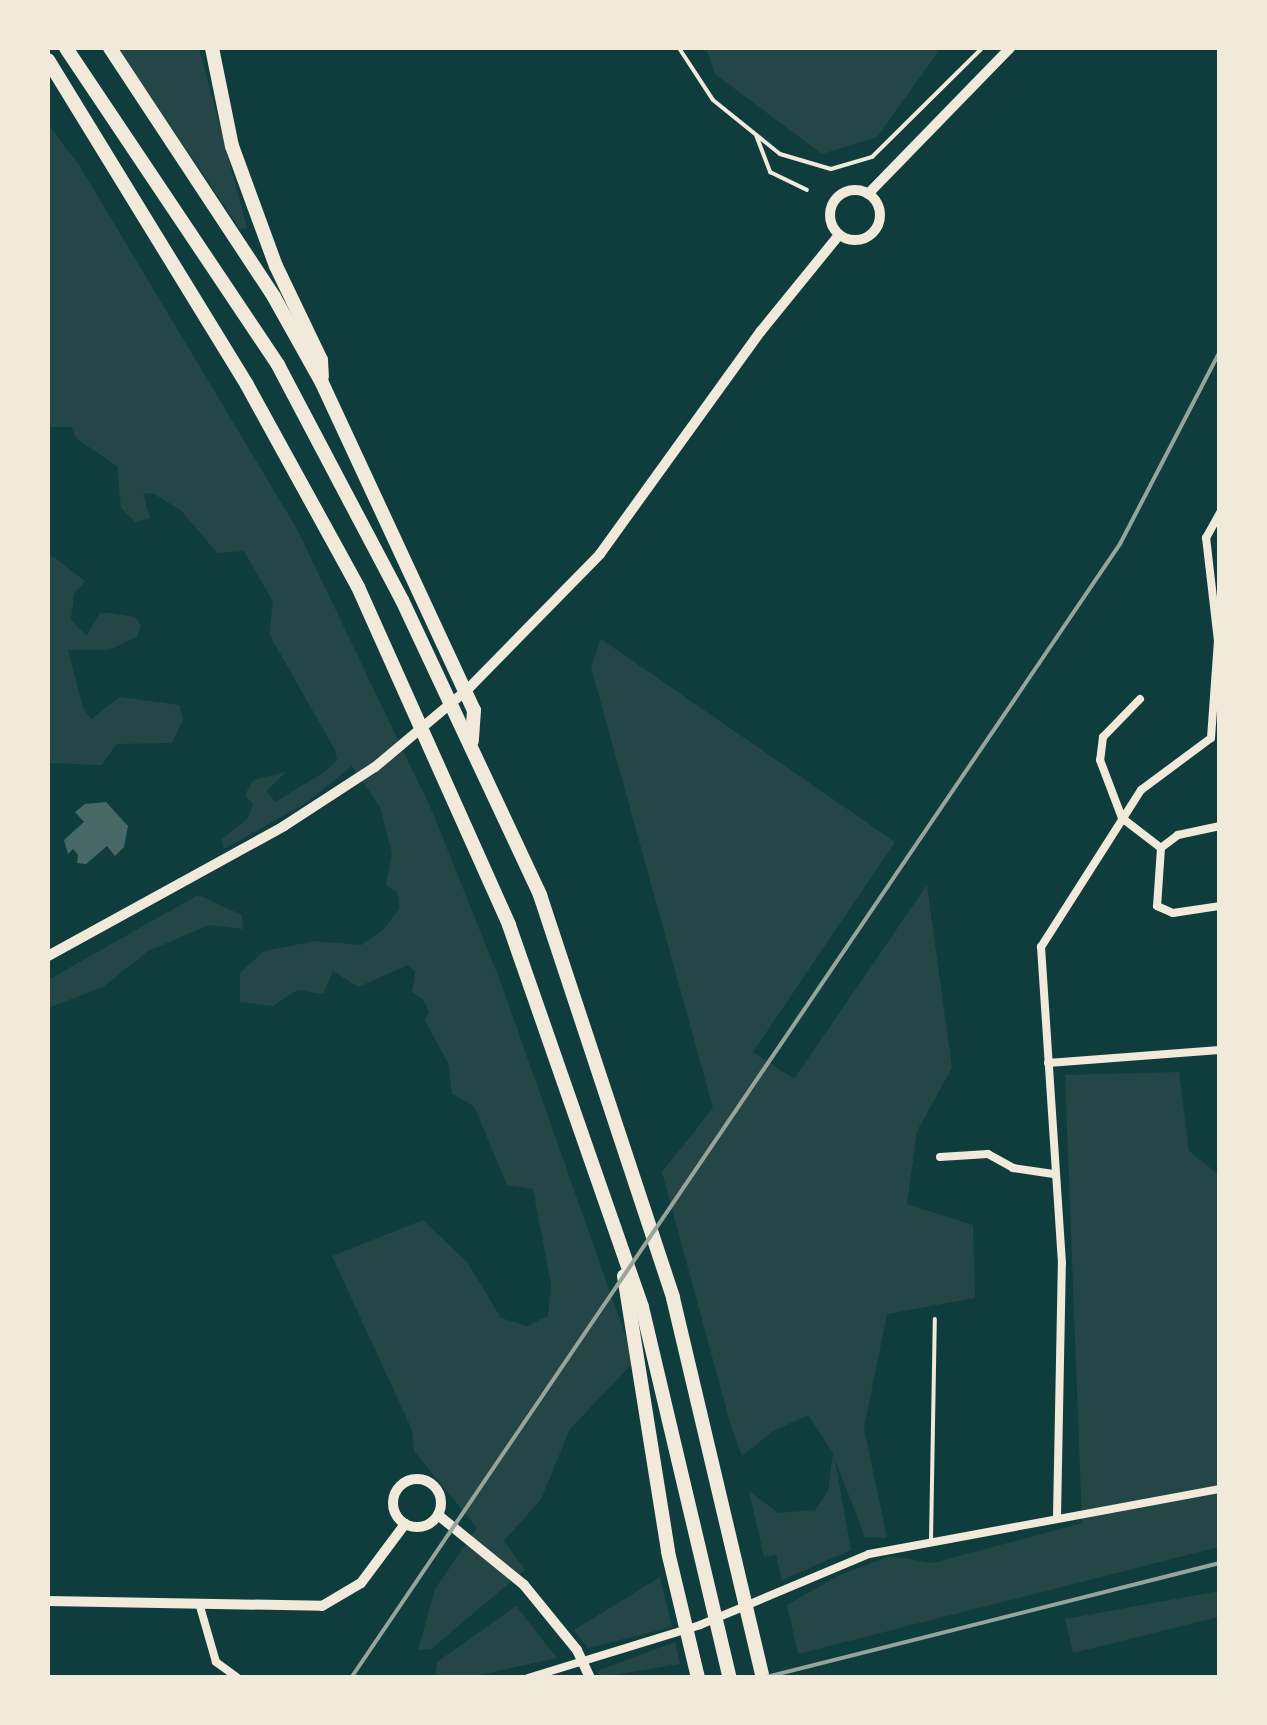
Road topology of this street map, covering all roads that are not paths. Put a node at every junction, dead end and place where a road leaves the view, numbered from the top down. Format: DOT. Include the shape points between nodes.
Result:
graph roads {
  1 [pos="66,48"];
  2 [pos="110,48"];
  3 [pos="212,48"];
  4 [pos="679,48"];
  5 [pos="982,48"];
  6 [pos="1010,48"];
  7 [pos="48,60"];
  8 [pos="48,82"];
  9 [pos="65,87"];
  10 [pos="756,135"];
  11 [pos="807,190"];
  12 [pos="868,194"];
  13 [pos="840,235"];
  14 [pos="322,382"];
  15 [pos="1220,513"];
  16 [pos="1140,699"];
  17 [pos="1216,738"];
  18 [pos="472,742"];
  19 [pos="1122,818"];
  20 [pos="1220,826"];
  21 [pos="1161,848"];
  22 [pos="1220,906"];
  23 [pos="48,956"];
  24 [pos="1220,1050"];
  25 [pos="1048,1062"];
  26 [pos="940,1157"];
  27 [pos="1054,1174"];
  28 [pos="616,1230"];
  29 [pos="935,1319"];
  30 [pos="1220,1489"];
  31 [pos="438,1515"];
  32 [pos="1057,1517"];
  33 [pos="405,1524"];
  34 [pos="931,1539"];
  35 [pos="48,1600"];
  36 [pos="200,1603"];
  37 [pos="238,1678"];
  38 [pos="528,1678"];
  39 [pos="590,1678"];
  40 [pos="698,1678"];
  41 [pos="730,1678"];
  42 [pos="764,1678"];
  1 -- 18 [label="highway" via="278,365"];
  2 -- 14 [label="highway" via="274,297"];
  3 -- 14 [label="highway" via="232,146 282,280 321,360"];
  4 -- 10 [label="lane" via="687,68"];
  5 -- 10 [label="lane" via="916,117 856,165 803,166"];
  6 -- 12 [label="street"];
  7 -- 9 [label="highway"];
  8 -- 9 [label="highway"];
  9 -- 28 [label="highway" via="248,385 358,587 509,925"];
  10 -- 11 [label="lane" via="770,172"];
  12 -- 13 [label="street" via="854,190 835,200 830,214"];
  12 -- 13 [label="street" via="879,211 876,228 855,240"];
  13 -- 23 [label="street" via="551,610 375,767 231,858"];
  14 -- 18 [label="highway" via="474,710"];
  15 -- 17 [label="street" via="1206,538 1218,641"];
  16 -- 19 [label="street" via="1103,736 1100,760"];
  17 -- 19 [label="street" via="1162,768"];
  18 -- 42 [label="highway" via="540,895 618,1118 673,1298"];
  19 -- 21 [label="street"];
  19 -- 25 [label="street" via="1041,947"];
  20 -- 21 [label="street" via="1178,835"];
  21 -- 22 [label="street" via="1157,906 1173,913"];
  24 -- 25 [label="street"];
  25 -- 27 [label="street"];
  26 -- 27 [label="street" via="988,1154 1014,1168"];
  27 -- 32 [label="street" via="1062,1263"];
  28 -- 40 [label="highway"];
  28 -- 41 [label="highway" via="642,1307"];
  29 -- 34 [label="lane"];
  30 -- 32 [label="street"];
  31 -- 33 [label="street" via="419,1528"];
  31 -- 33 [label="street" via="438,1490 415,1479 394,1495 395,1514"];
  31 -- 39 [label="street" via="513,1575 577,1650"];
  32 -- 34 [label="street"];
  33 -- 36 [label="street" via="361,1583 322,1606"];
  34 -- 38 [label="street" via="869,1554 700,1625"];
  35 -- 36 [label="street"];
  36 -- 37 [label="street" via="216,1662"];
}
